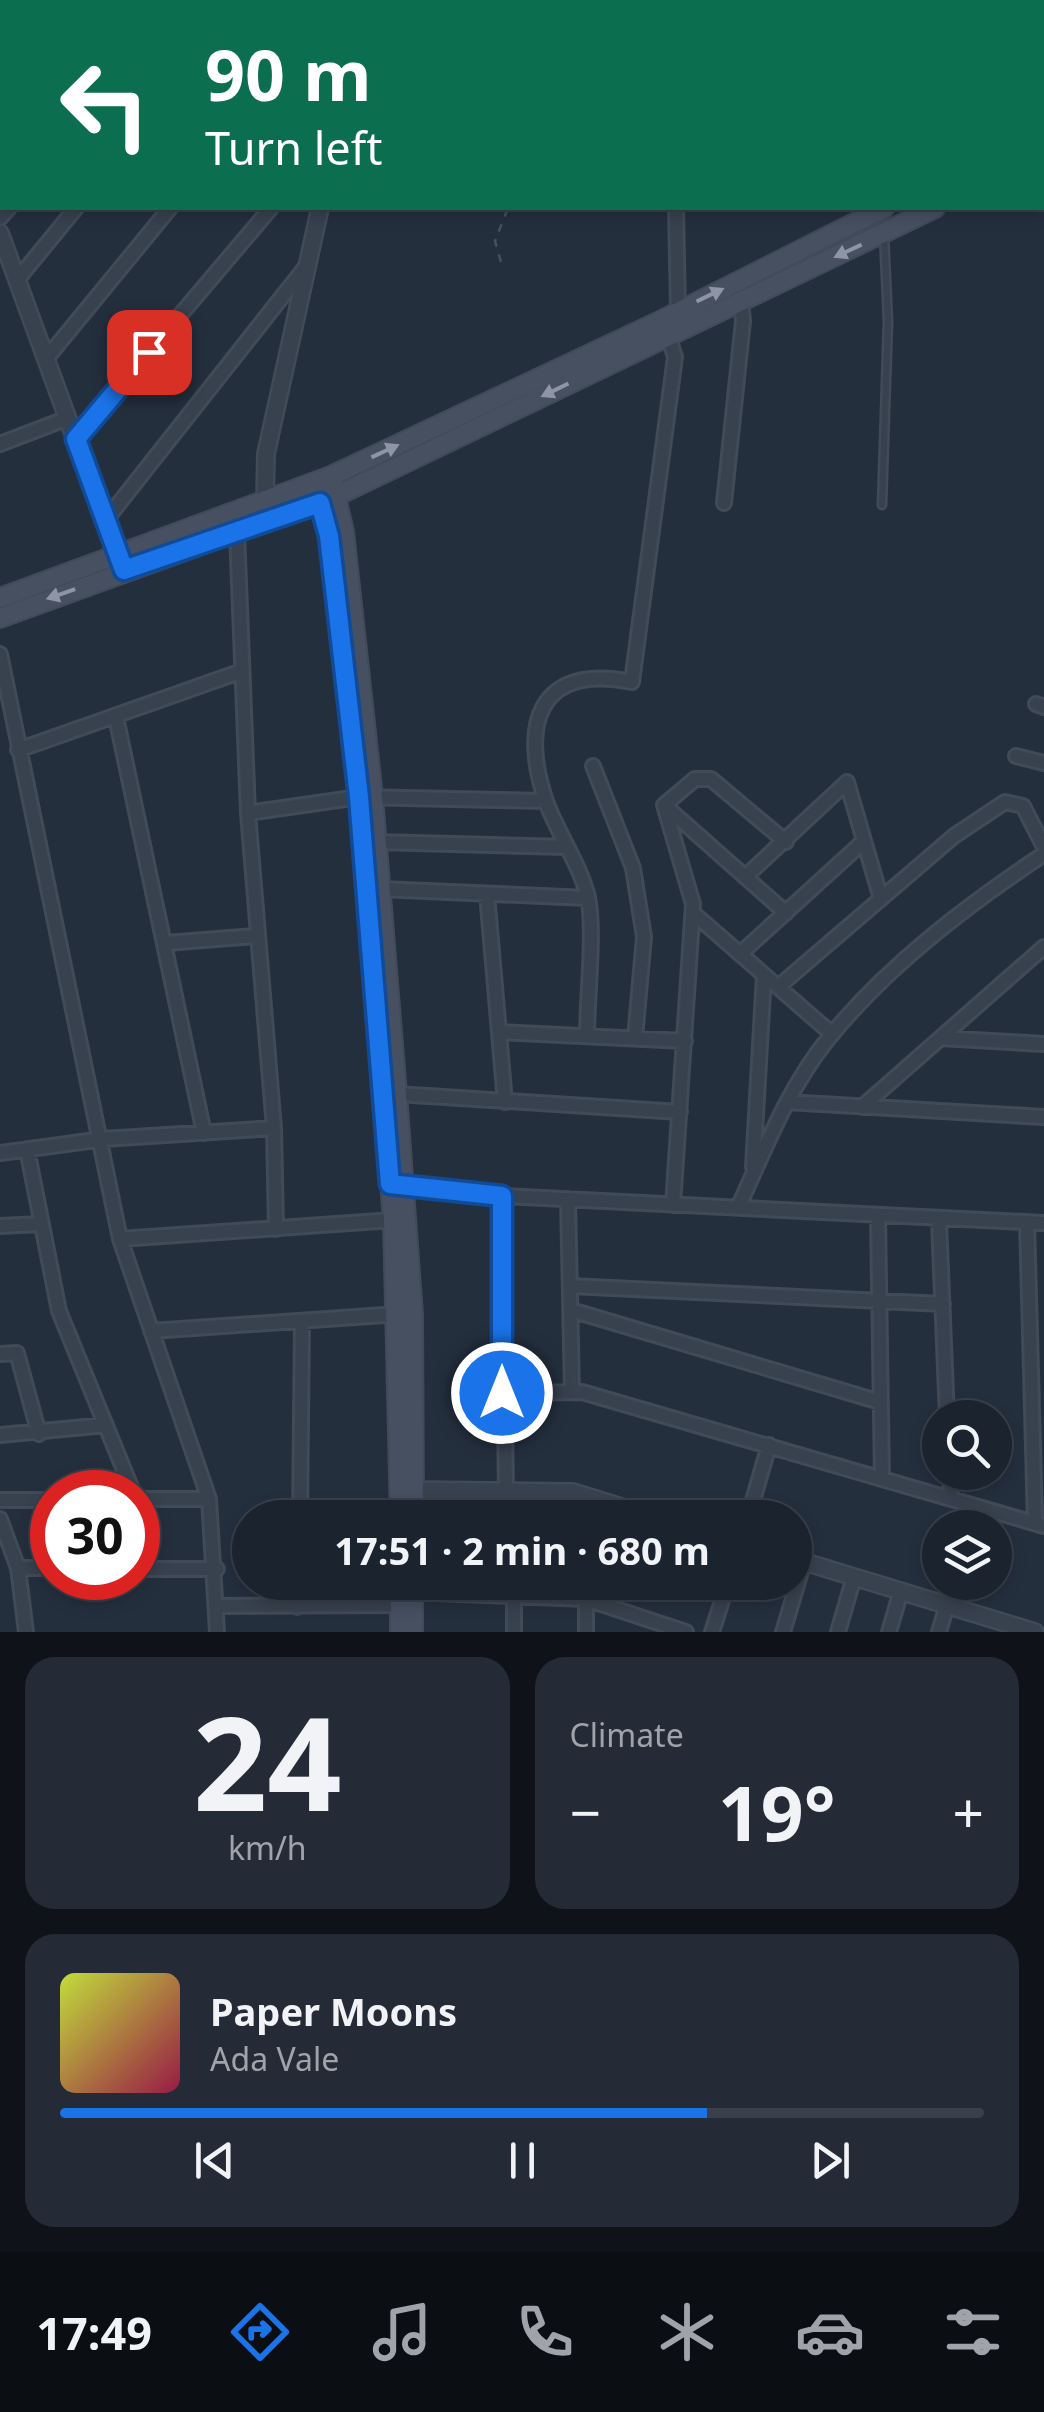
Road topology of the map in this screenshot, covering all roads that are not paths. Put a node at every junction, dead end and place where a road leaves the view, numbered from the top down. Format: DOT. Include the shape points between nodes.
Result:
graph roads {
  1 [pos="74,210"];
  2 [pos="168,210"];
  3 [pos="269,210"];
  4 [pos="320,210"];
  5 [pos="676,210"];
  6 [pos="880,210"];
  7 [pos="929,210"];
  8 [pos="0,233"];
  9 [pos="884,234"];
  10 [pos="312,258"];
  11 [pos="17,280"];
  12 [pos="741,300"];
  13 [pos="678,311"];
  14 [pos="668,335"];
  15 [pos="46,359"];
  16 [pos="68,418"];
  17 [pos="76,439"];
  18 [pos="0,444"];
  19 [pos="322,480"];
  20 [pos="265,500"];
  21 [pos="328,500"];
  22 [pos="724,503"];
  23 [pos="882,506"];
  24 [pos="105,521"];
  25 [pos="237,532"];
  26 [pos="120,562"];
  27 [pos="0,598"];
  28 [pos="0,618"];
  29 [pos="0,654"];
  30 [pos="242,671"];
  31 [pos="116,716"];
  32 [pos="18,750"];
  33 [pos="1016,756"];
  34 [pos="1044,763"];
  35 [pos="594,766"];
  36 [pos="366,797"];
  37 [pos="546,802"];
  38 [pos="664,805"];
  39 [pos="248,813"];
  40 [pos="864,841"];
  41 [pos="376,842"];
  42 [pos="786,842"];
  43 [pos="1044,846"];
  44 [pos="567,847"];
  45 [pos="1044,854"];
  46 [pos="746,877"];
  47 [pos="380,889"];
  48 [pos="488,894"];
  49 [pos="588,898"];
  50 [pos="881,899"];
  51 [pos="786,912"];
  52 [pos="693,913"];
  53 [pos="255,936"];
  54 [pos="166,943"];
  55 [pos="1044,947"];
  56 [pos="740,954"];
  57 [pos="764,975"];
  58 [pos="778,987"];
  59 [pos="499,1032"];
  60 [pos="832,1034"];
  61 [pos="587,1036"];
  62 [pos="634,1038"];
  63 [pos="941,1038"];
  64 [pos="685,1041"];
  65 [pos="1044,1044"];
  66 [pos="397,1094"];
  67 [pos="505,1102"];
  68 [pos="787,1102"];
  69 [pos="862,1108"];
  70 [pos="680,1112"];
  71 [pos="1044,1117"];
  72 [pos="274,1128"];
  73 [pos="204,1133"];
  74 [pos="103,1140"];
  75 [pos="27,1149"];
  76 [pos="0,1153"];
  77 [pos="753,1176"];
  78 [pos="397,1184"];
  79 [pos="502,1196"];
  80 [pos="568,1198"];
  81 [pos="674,1204"];
  82 [pos="738,1208"];
  83 [pos="878,1217"];
  84 [pos="394,1220"];
  85 [pos="939,1221"];
  86 [pos="1027,1222"];
  87 [pos="1044,1223"];
  88 [pos="42,1224"];
  89 [pos="0,1226"];
  90 [pos="276,1230"];
  91 [pos="120,1239"];
  92 [pos="570,1286"];
  93 [pos="877,1302"];
  94 [pos="942,1304"];
  95 [pos="570,1310"];
  96 [pos="399,1314"];
  97 [pos="302,1322"];
  98 [pos="151,1331"];
  99 [pos="0,1354"];
  100 [pos="572,1392"];
  101 [pos="502,1393"];
  102 [pos="947,1400"];
  103 [pos="880,1402"];
  104 [pos="106,1426"];
  105 [pos="39,1434"];
  106 [pos="0,1435"];
  107 [pos="770,1445"];
  108 [pos="124,1470"];
  109 [pos="882,1478"];
  110 [pos="407,1490"];
  111 [pos="951,1490"];
  112 [pos="506,1492"];
  113 [pos="210,1498"];
  114 [pos="951,1498"];
  115 [pos="160,1499"];
  116 [pos="0,1500"];
  117 [pos="30,1500"];
  118 [pos="300,1500"];
  119 [pos="404,1500"];
  120 [pos="410,1500"];
  121 [pos="599,1500"];
  122 [pos="753,1500"];
  123 [pos="0,1519"];
  124 [pos="1040,1525"];
  125 [pos="812,1565"];
  126 [pos="18,1568"];
  127 [pos="30,1568"];
  128 [pos="160,1568"];
  129 [pos="217,1568"];
  130 [pos="854,1578"];
  131 [pos="901,1592"];
  132 [pos="297,1600"];
  133 [pos="344,1600"];
  134 [pos="404,1600"];
  135 [pos="407,1600"];
  136 [pos="514,1600"];
  137 [pos="586,1600"];
  138 [pos="722,1600"];
  139 [pos="791,1600"];
  140 [pos="947,1605"];
  141 [pos="216,1606"];
  142 [pos="297,1607"];
  143 [pos="993,1626"];
  144 [pos="26,1632"];
  145 [pos="217,1632"];
  146 [pos="400,1632"];
  147 [pos="413,1632"];
  148 [pos="514,1632"];
  149 [pos="586,1632"];
  150 [pos="686,1632"];
  151 [pos="712,1632"];
  152 [pos="783,1632"];
  153 [pos="838,1632"];
  154 [pos="889,1632"];
  155 [pos="939,1632"];
  156 [pos="1035,1632"];
  1 -- 11 [label="street"];
  2 -- 15 [label="street"];
  3 -- 17 [label="street"];
  4 -- 10 [label="street"];
  5 -- 13 [label="street"];
  13 -- 6 [label="main road, one-way"];
  7 -- 9 [label="main road"];
  8 -- 11 [label="street"];
  9 -- 12 [label="main road, one-way"];
  9 -- 23 [label="lane"];
  10 -- 20 [label="street" via="266,454"];
  10 -- 24 [label="street"];
  11 -- 15 [label="street"];
  12 -- 14 [label="main road"];
  12 -- 22 [label="street"];
  19 -- 13 [label="main road, one-way"];
  14 -- 21 [label="main road, one-way"];
  14 -- 37 [label="street" via="676,357 632,682 579,678 544,701 538,729"];
  15 -- 16 [label="street"];
  16 -- 17 [label="street"];
  16 -- 18 [label="street"];
  17 -- 24 [label="street"];
  19 -- 20 [label="main road"];
  19 -- 21 [label="main road"];
  20 -- 26 [label="main road"];
  21 -- 25 [label="main road"];
  21 -- 36 [label="main road"];
  24 -- 26 [label="street"];
  25 -- 26 [label="main road"];
  25 -- 30 [label="street"];
  26 -- 27 [label="main road"];
  26 -- 28 [label="main road, one-way"];
  29 -- 32 [label="street"];
  30 -- 31 [label="street"];
  30 -- 39 [label="street"];
  31 -- 32 [label="street"];
  31 -- 54 [label="street"];
  32 -- 74 [label="street"];
  33 -- 34 [label="street"];
  35 -- 62 [label="street" via="633,868 644,937"];
  36 -- 37 [label="street"];
  36 -- 39 [label="street"];
  36 -- 41 [label="main road"];
  36 -- 78 [label="main road"];
  37 -- 44 [label="street"];
  38 -- 42 [label="street" via="695,778 711,779"];
  38 -- 46 [label="street"];
  38 -- 52 [label="street"];
  39 -- 53 [label="street"];
  40 -- 42 [label="street" via="847,782"];
  40 -- 50 [label="street"];
  40 -- 51 [label="street"];
  41 -- 44 [label="street"];
  41 -- 47 [label="main road"];
  42 -- 46 [label="street"];
  43 -- 50 [label="street" via="1023,806 1004,802"];
  44 -- 49 [label="street"];
  45 -- 60 [label="street" via="942,929"];
  46 -- 51 [label="street"];
  47 -- 48 [label="street"];
  47 -- 66 [label="main road"];
  48 -- 49 [label="street"];
  48 -- 59 [label="street"];
  49 -- 61 [label="street"];
  50 -- 58 [label="street"];
  51 -- 56 [label="street"];
  52 -- 56 [label="street"];
  52 -- 64 [label="street"];
  53 -- 54 [label="street"];
  53 -- 72 [label="street"];
  54 -- 73 [label="street"];
  55 -- 63 [label="street"];
  56 -- 57 [label="street"];
  57 -- 58 [label="street"];
  57 -- 77 [label="street"];
  58 -- 60 [label="street"];
  59 -- 61 [label="street"];
  59 -- 67 [label="street"];
  60 -- 68 [label="street"];
  61 -- 62 [label="street"];
  62 -- 64 [label="street"];
  63 -- 65 [label="street"];
  63 -- 69 [label="street"];
  64 -- 70 [label="street"];
  66 -- 67 [label="street"];
  66 -- 78 [label="main road"];
  67 -- 70 [label="street"];
  68 -- 69 [label="street"];
  68 -- 77 [label="street"];
  69 -- 71 [label="street"];
  70 -- 81 [label="street"];
  72 -- 73 [label="street"];
  72 -- 90 [label="street"];
  73 -- 74 [label="street"];
  74 -- 75 [label="street"];
  74 -- 91 [label="street"];
  75 -- 76 [label="street"];
  75 -- 88 [label="street"];
  77 -- 82 [label="street"];
  78 -- 79 [label="street"];
  78 -- 84 [label="main road"];
  78 -- 110 [label="main road" via="413,1315"];
  79 -- 80 [label="street"];
  79 -- 101 [label="street"];
  80 -- 81 [label="street"];
  80 -- 92 [label="street"];
  81 -- 82 [label="street"];
  82 -- 83 [label="street"];
  83 -- 85 [label="street"];
  83 -- 93 [label="street"];
  84 -- 90 [label="street"];
  84 -- 96 [label="main road"];
  85 -- 86 [label="street"];
  85 -- 94 [label="street"];
  86 -- 87 [label="street"];
  86 -- 124 [label="street"];
  88 -- 89 [label="street"];
  88 -- 104 [label="street" via="59,1311"];
  90 -- 91 [label="street"];
  91 -- 98 [label="street"];
  92 -- 93 [label="street"];
  92 -- 95 [label="street"];
  93 -- 94 [label="street"];
  93 -- 103 [label="street"];
  94 -- 102 [label="street"];
  95 -- 100 [label="street"];
  95 -- 103 [label="street"];
  96 -- 97 [label="street"];
  96 -- 110 [label="main road"];
  97 -- 98 [label="street"];
  97 -- 118 [label="street"];
  98 -- 113 [label="street"];
  99 -- 105 [label="street" via="16,1354"];
  100 -- 101 [label="street"];
  100 -- 107 [label="street"];
  101 -- 112 [label="street"];
  103 -- 109 [label="street"];
  104 -- 105 [label="street"];
  104 -- 108 [label="street"];
  105 -- 106 [label="street"];
  107 -- 109 [label="street"];
  107 -- 122 [label="street"];
  109 -- 114 [label="street"];
  110 -- 112 [label="street"];
  110 -- 119 [label="main road"];
  110 -- 120 [label="main road"];
  111 -- 114 [label="street"];
  112 -- 121 [label="street" via="573,1492"];
  113 -- 115 [label="street"];
  113 -- 129 [label="street"];
  114 -- 124 [label="street"];
  116 -- 117 [label="street"];
  123 -- 126 [label="street"];
  125 -- 130 [label="street"];
  126 -- 127 [label="street"];
  126 -- 144 [label="street"];
  128 -- 129 [label="street"];
  129 -- 141 [label="street"];
  130 -- 131 [label="street"];
  130 -- 153 [label="street"];
  131 -- 140 [label="street"];
  131 -- 154 [label="street"];
  132 -- 142 [label="street"];
  133 -- 142 [label="street"];
  134 -- 146 [label="main road"];
  135 -- 147 [label="main road"];
  136 -- 148 [label="street"];
  137 -- 149 [label="street"];
  137 -- 150 [label="street"];
  138 -- 151 [label="street"];
  139 -- 152 [label="street"];
  140 -- 143 [label="street"];
  140 -- 155 [label="street"];
  141 -- 142 [label="street"];
  141 -- 145 [label="street"];
  143 -- 156 [label="street"];
}
